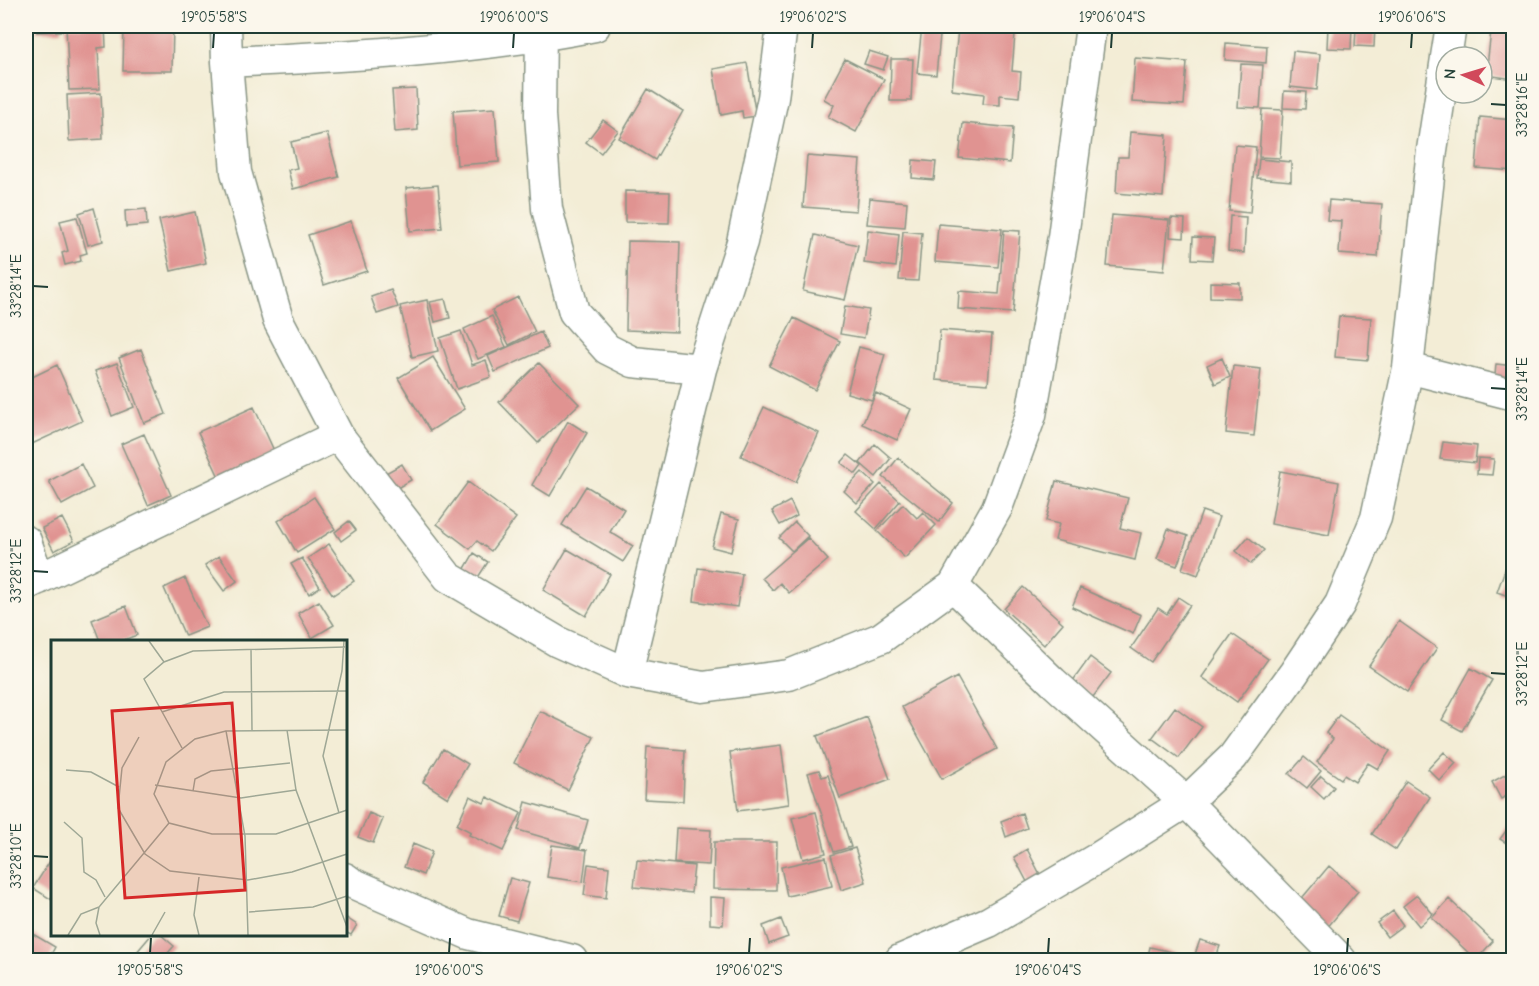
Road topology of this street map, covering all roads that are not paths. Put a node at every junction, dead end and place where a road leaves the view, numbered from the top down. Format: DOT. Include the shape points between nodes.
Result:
graph roads {
  1 [pos="226,26"];
  2 [pos="595,26"];
  3 [pos="782,26"];
  4 [pos="1091,26"];
  5 [pos="1451,26"];
  6 [pos="541,31"];
  7 [pos="1448,45"];
  8 [pos="227,62"];
  9 [pos="1439,105"];
  10 [pos="1408,368"];
  11 [pos="701,369"];
  12 [pos="1514,395"];
  13 [pos="339,435"];
  14 [pos="26,542"];
  15 [pos="32,582"];
  16 [pos="953,586"];
  17 [pos="627,673"];
  18 [pos="1186,802"];
  19 [pos="346,879"];
  20 [pos="572,960"];
  21 [pos="900,960"];
  22 [pos="1341,960"];
  1 -- 8 [label="street"];
  2 -- 6 [label="street"];
  3 -- 11 [label="street" via="773,98 742,242"];
  4 -- 16 [label="street" via="1063,237 1031,415 997,508"];
  5 -- 7 [label="street"];
  6 -- 8 [label="street" via="425,49"];
  6 -- 11 [label="street" via="540,115 547,209 574,312 607,349 633,362"];
  8 -- 13 [label="street" via="236,172 278,320"];
  9 -- 10 [label="street"];
  10 -- 12 [label="street"];
  10 -- 18 [label="street" via="1376,518 1340,604 1233,757"];
  11 -- 17 [label="street"];
  13 -- 15 [label="street"];
  13 -- 17 [label="street" via="448,577 558,642"];
  14 -- 15 [label="street"];
  16 -- 17 [label="street" via="881,638 789,675 703,687"];
  16 -- 18 [label="street"];
  18 -- 21 [label="street" via="989,922"];
  18 -- 22 [label="street"];
  19 -- 20 [label="street" via="468,934"];
}
